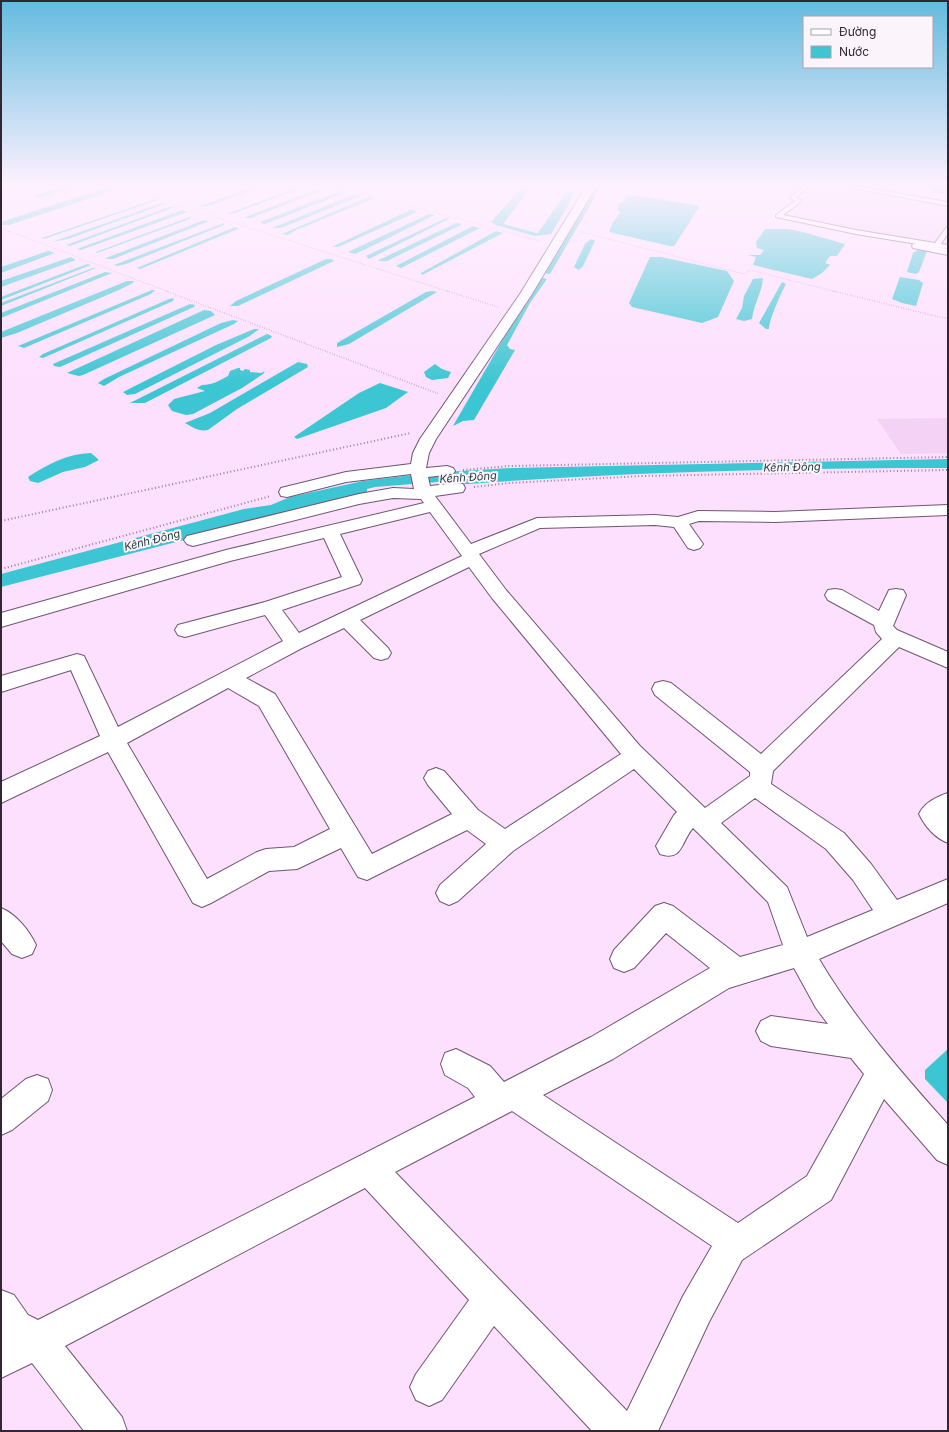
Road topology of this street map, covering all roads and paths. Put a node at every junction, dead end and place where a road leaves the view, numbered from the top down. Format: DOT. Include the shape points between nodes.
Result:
graph roads {
  1 [pos="64,252"];
  2 [pos="325,252"];
  3 [pos="551,252"];
  4 [pos="657,252"];
  5 [pos="514,312"];
  6 [pos="948,319"];
  7 [pos="455,400"];
  8 [pos="432,433"];
  9 [pos="948,456"];
  10 [pos="419,470"];
  11 [pos="948,470"];
  12 [pos="447,471"];
  13 [pos="457,488"];
  14 [pos="287,492"];
  15 [pos="427,496"];
  16 [pos="948,510"];
  17 [pos="1,521"];
  18 [pos="679,522"];
  19 [pos="330,531"];
  20 [pos="193,540"];
  21 [pos="694,544"];
  22 [pos="470,555"];
  23 [pos="1,569"];
  24 [pos="835,595"];
  25 [pos="896,595"];
  26 [pos="270,607"];
  27 [pos="346,618"];
  28 [pos="1,620"];
  29 [pos="890,629"];
  30 [pos="185,630"];
  31 [pos="295,643"];
  32 [pos="381,653"];
  33 [pos="948,661"];
  34 [pos="228,678"];
  35 [pos="1,684"];
  36 [pos="663,689"];
  37 [pos="113,740"];
  38 [pos="636,756"];
  39 [pos="758,776"];
  40 [pos="436,778"];
  41 [pos="1,793"];
  42 [pos="948,803"];
  43 [pos="469,817"];
  44 [pos="699,817"];
  45 [pos="948,832"];
  46 [pos="346,833"];
  47 [pos="504,843"];
  48 [pos="669,846"];
  49 [pos="948,891"];
  50 [pos="449,893"];
  51 [pos="892,914"];
  52 [pos="1,921"];
  53 [pos="22,945"];
  54 [pos="800,953"];
  55 [pos="624,959"];
  56 [pos="738,972"];
  57 [pos="771,1031"];
  58 [pos="860,1044"];
  59 [pos="456,1064"];
  60 [pos="881,1073"];
  61 [pos="37,1090"];
  62 [pos="506,1097"];
  63 [pos="1,1119"];
  64 [pos="948,1149"];
  65 [pos="368,1168"];
  66 [pos="738,1243"];
  67 [pos="492,1298"];
  68 [pos="1,1308"];
  69 [pos="37,1340"];
  70 [pos="1,1359"];
  71 [pos="429,1387"];
  72 [pos="108,1431"];
  73 [pos="619,1431"];
  74 [pos="638,1431"];
  1 -- 7 [label="path"];
  2 -- 5 [label="path"];
  3 -- 5 [label="street"];
  4 -- 6 [label="path" via="744,274 750,270"];
  5 -- 7 [label="street"];
  7 -- 8 [label="street"];
  8 -- 10 [label="street" via="421,454"];
  8 -- 17 [label="path" via="408,433"];
  9 -- 12 [label="path" via="510,466"];
  10 -- 12 [label="street"];
  10 -- 14 [label="street" via="346,477"];
  10 -- 15 [label="street"];
  11 -- 13 [label="path" via="642,476"];
  13 -- 15 [label="street"];
  14 -- 23 [label="path"];
  15 -- 19 [label="street"];
  15 -- 20 [label="street" via="393,492 359,498"];
  15 -- 22 [label="street"];
  16 -- 18 [label="street" via="775,517 698,516"];
  18 -- 21 [label="street"];
  18 -- 22 [label="street" via="655,520 538,523"];
  19 -- 26 [label="street" via="353,580"];
  19 -- 28 [label="street" via="226,556"];
  22 -- 27 [label="street"];
  22 -- 38 [label="street" via="499,594"];
  24 -- 29 [label="street"];
  25 -- 29 [label="street"];
  26 -- 30 [label="street"];
  26 -- 31 [label="street"];
  27 -- 31 [label="street"];
  27 -- 32 [label="street"];
  29 -- 33 [label="street"];
  29 -- 39 [label="street"];
  31 -- 34 [label="street"];
  34 -- 37 [label="street"];
  34 -- 46 [label="street" via="267,700"];
  35 -- 37 [label="street" via="77,661"];
  36 -- 39 [label="street"];
  37 -- 41 [label="street"];
  37 -- 46 [label="street" via="202,895 266,860 297,858"];
  38 -- 44 [label="street"];
  38 -- 47 [label="street"];
  39 -- 44 [label="street"];
  39 -- 51 [label="street" via="835,841 862,872"];
  40 -- 43 [label="street"];
  42 -- 45 [label="street" via="931,814"];
  43 -- 46 [label="street" via="367,869"];
  43 -- 47 [label="street"];
  44 -- 48 [label="street" via="683,822"];
  44 -- 54 [label="street" via="778,895"];
  47 -- 50 [label="street"];
  49 -- 51 [label="street"];
  51 -- 54 [label="street"];
  52 -- 53 [label="street"];
  54 -- 56 [label="street"];
  54 -- 58 [label="street" via="826,998"];
  55 -- 56 [label="street" via="664,915"];
  56 -- 62 [label="street" via="722,976 602,1048"];
  57 -- 58 [label="street"];
  58 -- 60 [label="street"];
  59 -- 62 [label="street"];
  60 -- 64 [label="street"];
  60 -- 66 [label="street" via="818,1188"];
  61 -- 63 [label="street"];
  62 -- 65 [label="street"];
  62 -- 66 [label="street"];
  65 -- 67 [label="street"];
  65 -- 69 [label="street"];
  66 -- 74 [label="street" via="730,1248 696,1309"];
  67 -- 71 [label="street"];
  67 -- 73 [label="street"];
  68 -- 69 [label="street" via="15,1328"];
  69 -- 70 [label="street"];
  69 -- 72 [label="street"];
}
